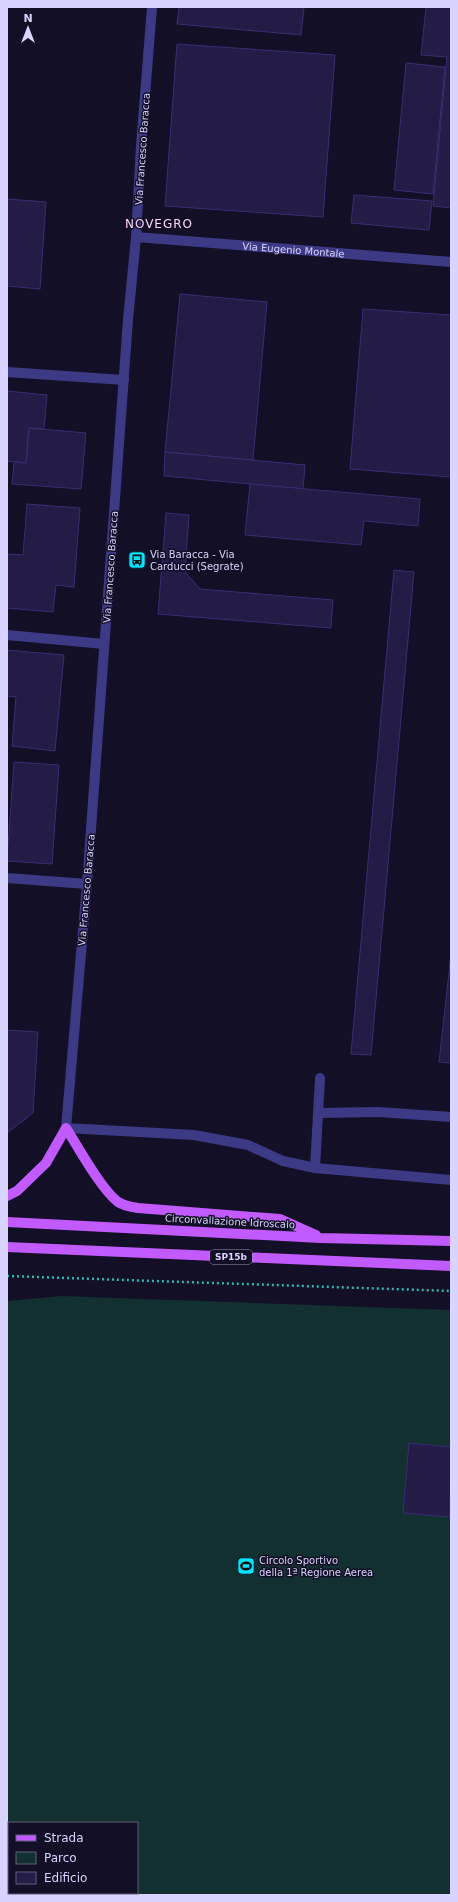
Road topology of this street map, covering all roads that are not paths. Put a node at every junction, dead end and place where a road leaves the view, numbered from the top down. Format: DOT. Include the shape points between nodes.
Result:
graph roads {
  1 [pos="152,7"];
  2 [pos="136,237"];
  3 [pos="451,262"];
  4 [pos="7,372"];
  5 [pos="124,380"];
  6 [pos="7,635"];
  7 [pos="104,644"];
  8 [pos="7,878"];
  9 [pos="87,884"];
  10 [pos="320,1078"];
  11 [pos="318,1113"];
  12 [pos="451,1117"];
  13 [pos="66,1128"];
  14 [pos="315,1168"];
  15 [pos="451,1180"];
  16 [pos="7,1196"];
  17 [pos="7,1222"];
  18 [pos="321,1238"];
  19 [pos="451,1241"];
  20 [pos="7,1247"];
  21 [pos="451,1266"];
  1 -- 2 [label="street, Via Francesco Baracca"];
  2 -- 3 [label="street, Via Eugenio Montale"];
  2 -- 5 [label="street, Via Francesco Baracca"];
  4 -- 5 [label="street"];
  5 -- 7 [label="street, Via Francesco Baracca"];
  6 -- 7 [label="street"];
  7 -- 9 [label="street, Via Francesco Baracca"];
  8 -- 9 [label="street"];
  9 -- 13 [label="street, Via Francesco Baracca"];
  10 -- 11 [label="street"];
  11 -- 12 [label="street" via="378,1112"];
  11 -- 14 [label="street"];
  13 -- 14 [label="street" via="194,1135 248,1145 284,1161"];
  13 -- 16 [label="main road" via="46,1163 17,1191"];
  13 -- 18 [label="main road" via="95,1174 116,1200 125,1206 280,1220"];
  14 -- 15 [label="street"];
  17 -- 18 [label="main road, Circonvallazione Idroscalo"];
  18 -- 19 [label="main road, Circonvallazione Idroscalo"];
  20 -- 21 [label="main road, SP15b"];
}
